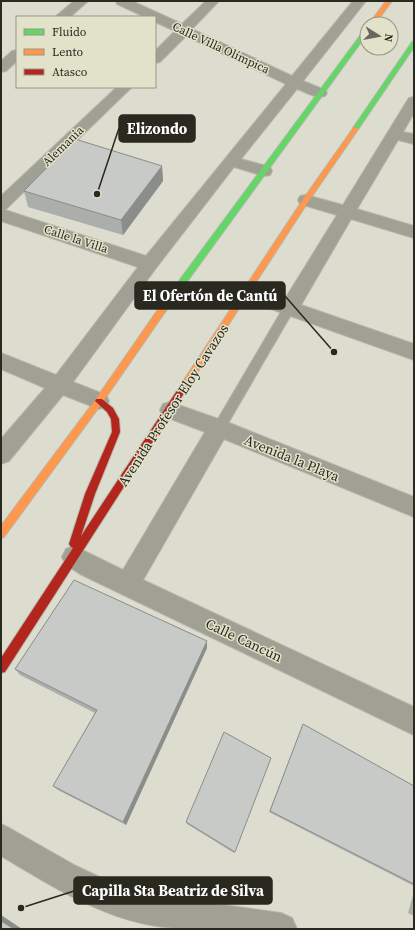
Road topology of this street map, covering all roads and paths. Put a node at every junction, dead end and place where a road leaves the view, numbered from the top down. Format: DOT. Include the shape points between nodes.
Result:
graph roads {
  1 [pos="82,1"];
  2 [pos="122,1"];
  3 [pos="213,1"];
  4 [pos="360,1"];
  5 [pos="389,1"];
  6 [pos="63,16"];
  7 [pos="155,16"];
  8 [pos="378,16"];
  9 [pos="156,17"];
  10 [pos="185,30"];
  11 [pos="359,41"];
  12 [pos="414,43"];
  13 [pos="16,55"];
  14 [pos="156,57"];
  15 [pos="1,68"];
  16 [pos="294,82"];
  17 [pos="124,88"];
  18 [pos="320,93"];
  19 [pos="414,101"];
  20 [pos="394,134"];
  21 [pos="414,139"];
  22 [pos="231,161"];
  23 [pos="264,171"];
  24 [pos="306,200"];
  25 [pos="1,206"];
  26 [pos="346,212"];
  27 [pos="1,215"];
  28 [pos="414,232"];
  29 [pos="150,264"];
  30 [pos="247,293"];
  31 [pos="289,308"];
  32 [pos="414,352"];
  33 [pos="1,361"];
  34 [pos="60,384"];
  35 [pos="99,401"];
  36 [pos="170,410"];
  37 [pos="218,428"];
  38 [pos="1,455"];
  39 [pos="414,507"];
  40 [pos="2,529"];
  41 [pos="74,557"];
  42 [pos="128,584"];
  43 [pos="1,668"];
  44 [pos="414,721"];
  45 [pos="1,838"];
  46 [pos="280,929"];
  1 -- 6 [label="street"];
  2 -- 7 [label="street, Calle Villa Olímpica"];
  3 -- 10 [label="street"];
  4 -- 16 [label="street"];
  5 -- 8 [label="main road"];
  9 -- 10 [label="street, Calle Villa Olímpica"];
  10 -- 14 [label="street"];
  10 -- 16 [label="street, Calle Villa Olímpica"];
  11 -- 18 [label="main road"];
  12 -- 24 [label="main road, Avenida Profesor Eloy Cavazos"];
  13 -- 15 [label="street"];
  16 -- 18 [label="street, Calle Villa Olímpica"];
  16 -- 22 [label="street"];
  17 -- 25 [label="street, Alemania"];
  18 -- 23 [label="main road"];
  19 -- 20 [label="street"];
  20 -- 21 [label="street"];
  20 -- 26 [label="street"];
  22 -- 23 [label="street"];
  22 -- 29 [label="street"];
  23 -- 35 [label="main road" via="186,276"];
  24 -- 26 [label="street"];
  24 -- 30 [label="main road, Avenida Profesor Eloy Cavazos"];
  26 -- 28 [label="street"];
  26 -- 31 [label="street"];
  27 -- 29 [label="street, Calle la Villa"];
  29 -- 34 [label="street"];
  30 -- 31 [label="street"];
  30 -- 36 [label="main road, Avenida Profesor Eloy Cavazos"];
  31 -- 32 [label="street"];
  31 -- 37 [label="lane"];
  33 -- 34 [label="street"];
  34 -- 35 [label="street"];
  34 -- 38 [label="street"];
  35 -- 40 [label="main road"];
  35 -- 41 [label="main road" via="110,410 115,419 116,432 90,494 74,545"];
  36 -- 37 [label="street, Avenida la Playa"];
  36 -- 41 [label="main road, Avenida Profesor Eloy Cavazos"];
  37 -- 39 [label="street, Avenida la Playa"];
  37 -- 42 [label="street"];
  41 -- 42 [label="street, Calle Cancún"];
  41 -- 43 [label="main road, Avenida Profesor Eloy Cavazos"];
  42 -- 44 [label="street, Calle Cancún"];
  45 -- 46 [label="street" via="65,877 123,903 146,910"];
}
